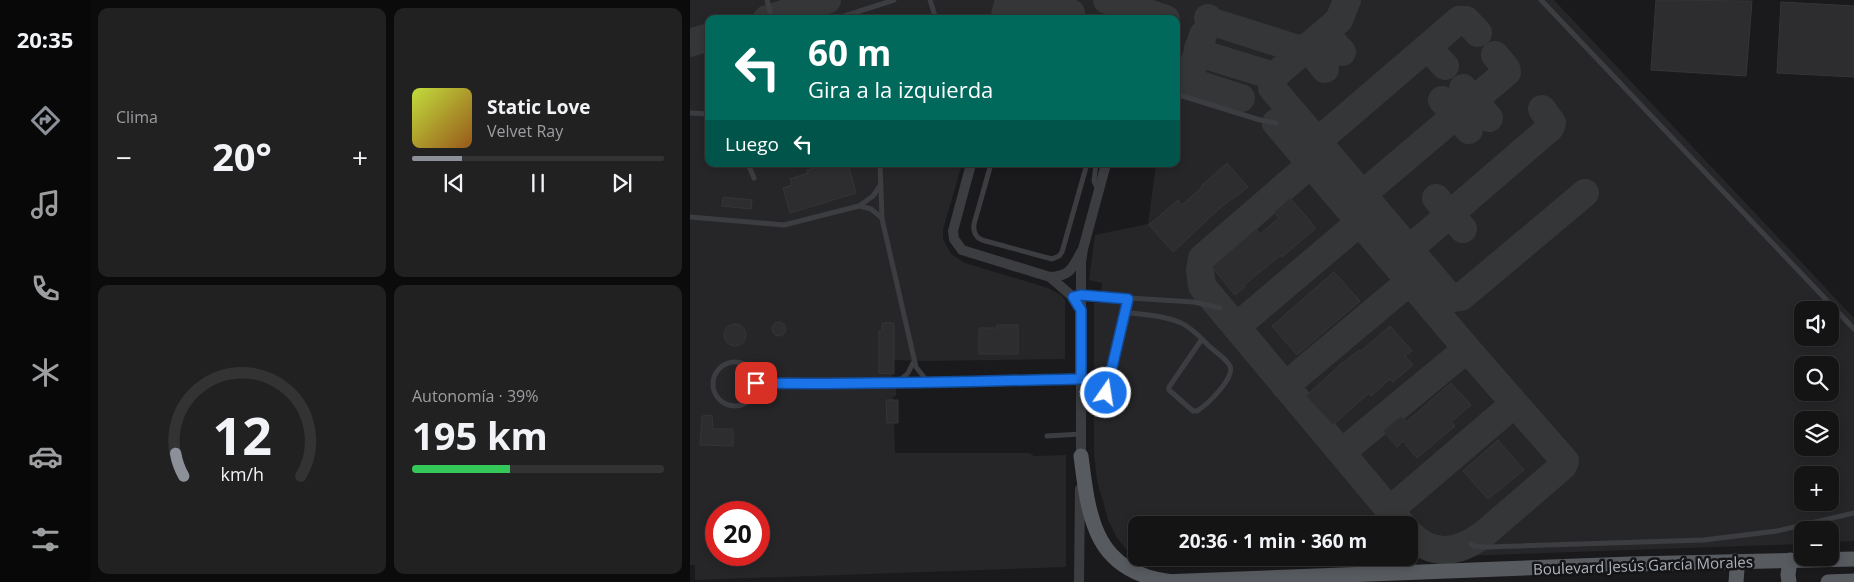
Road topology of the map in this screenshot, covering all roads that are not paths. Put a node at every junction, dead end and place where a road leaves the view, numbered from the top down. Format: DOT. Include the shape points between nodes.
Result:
graph roads {
  1 [pos="767,0"];
  2 [pos="894,0"];
  3 [pos="930,0"];
  4 [pos="1541,0"];
  5 [pos="771,15"];
  6 [pos="847,15"];
  7 [pos="935,15"];
  8 [pos="1180,95"];
  9 [pos="690,113"];
  10 [pos="705,114"];
  11 [pos="1276,123"];
  12 [pos="749,167"];
  13 [pos="880,167"];
  14 [pos="971,167"];
  15 [pos="990,167"];
  16 [pos="1087,167"];
  17 [pos="1096,167"];
  18 [pos="1105,167"];
  19 [pos="754,178"];
  20 [pos="880,186"];
  21 [pos="1099,191"];
  22 [pos="859,206"];
  23 [pos="690,216"];
  24 [pos="882,219"];
  25 [pos="1083,249"];
  26 [pos="1050,277"];
  27 [pos="1077,296"];
  28 [pos="1128,299"];
  29 [pos="1220,308"];
  30 [pos="1124,312"];
  31 [pos="1854,329"];
  32 [pos="1202,339"];
  33 [pos="914,361"];
  34 [pos="1081,379"];
  35 [pos="898,382"];
  36 [pos="927,382"];
  37 [pos="756,383"];
  38 [pos="1106,393"];
  39 [pos="1081,434"];
  40 [pos="1047,436"];
  41 [pos="1081,456"];
  42 [pos="1854,513"];
  43 [pos="1471,544"];
  44 [pos="1854,559"];
  45 [pos="1790,560"];
  46 [pos="1736,561"];
  47 [pos="1380,575"];
  48 [pos="1854,581"];
  49 [pos="1079,582"];
  50 [pos="1162,582"];
  51 [pos="1174,582"];
  52 [pos="1354,582"];
  53 [pos="1736,582"];
  54 [pos="1789,582"];
  55 [pos="1828,582"];
  1 -- 5 [label="lane"];
  2 -- 6 [label="lane"];
  3 -- 7 [label="lane"];
  4 -- 31 [label="lane"];
  8 -- 11 [label="lane"];
  9 -- 10 [label="lane"];
  12 -- 19 [label="lane"];
  13 -- 20 [label="lane"];
  14 -- 26 [label="street" via="953,231 959,247"];
  15 -- 16 [label="lane" via="974,224 975,235 982,240 1052,259 1062,252"];
  17 -- 21 [label="lane" via="1094,181"];
  18 -- 21 [label="street"];
  20 -- 22 [label="lane"];
  20 -- 24 [label="lane"];
  21 -- 25 [label="street"];
  22 -- 23 [label="lane" via="784,225"];
  22 -- 24 [label="lane" via="872,208"];
  24 -- 33 [label="lane"];
  25 -- 26 [label="street" via="1069,272"];
  25 -- 27 [label="street"];
  26 -- 27 [label="street"];
  27 -- 28 [label="lane"];
  27 -- 34 [label="street" via="1081,310"];
  28 -- 29 [label="lane" via="1194,302"];
  28 -- 30 [label="lane"];
  30 -- 32 [label="lane" via="1175,320"];
  30 -- 38 [label="lane"];
  32 -- 32 [label="lane" via="1230,365 1231,373 1221,389 1198,411 1193,411 1169,387"];
  33 -- 35 [label="lane"];
  33 -- 36 [label="lane" via="918,373"];
  34 -- 36 [label="lane"];
  34 -- 39 [label="street"];
  35 -- 36 [label="lane"];
  35 -- 37 [label="lane"];
  37 -- 37 [label="lane" via="746,365 732,362 724,364 714,375 713,389 721,401 734,406 748,402 756,390"];
  39 -- 40 [label="lane"];
  39 -- 41 [label="street"];
  41 -- 49 [label="street"];
  41 -- 51 [label="main road" via="1086,499 1103,544 1115,558 1136,573"];
  42 -- 43 [label="lane" via="1777,531 1704,540 1487,547"];
  44 -- 45 [label="main road, Boulevard Jesús García Morales"];
  45 -- 46 [label="main road, Boulevard Jesús García Morales"];
  45 -- 54 [label="main road"];
  46 -- 47 [label="main road, Boulevard Jesús García Morales"];
  46 -- 53 [label="main road"];
  47 -- 51 [label="main road, Boulevard Jesús García Morales"];
  47 -- 52 [label="main road"];
  48 -- 55 [label="main road"];
  50 -- 51 [label="main road, Boulevard Jesús García Morales"];
}
